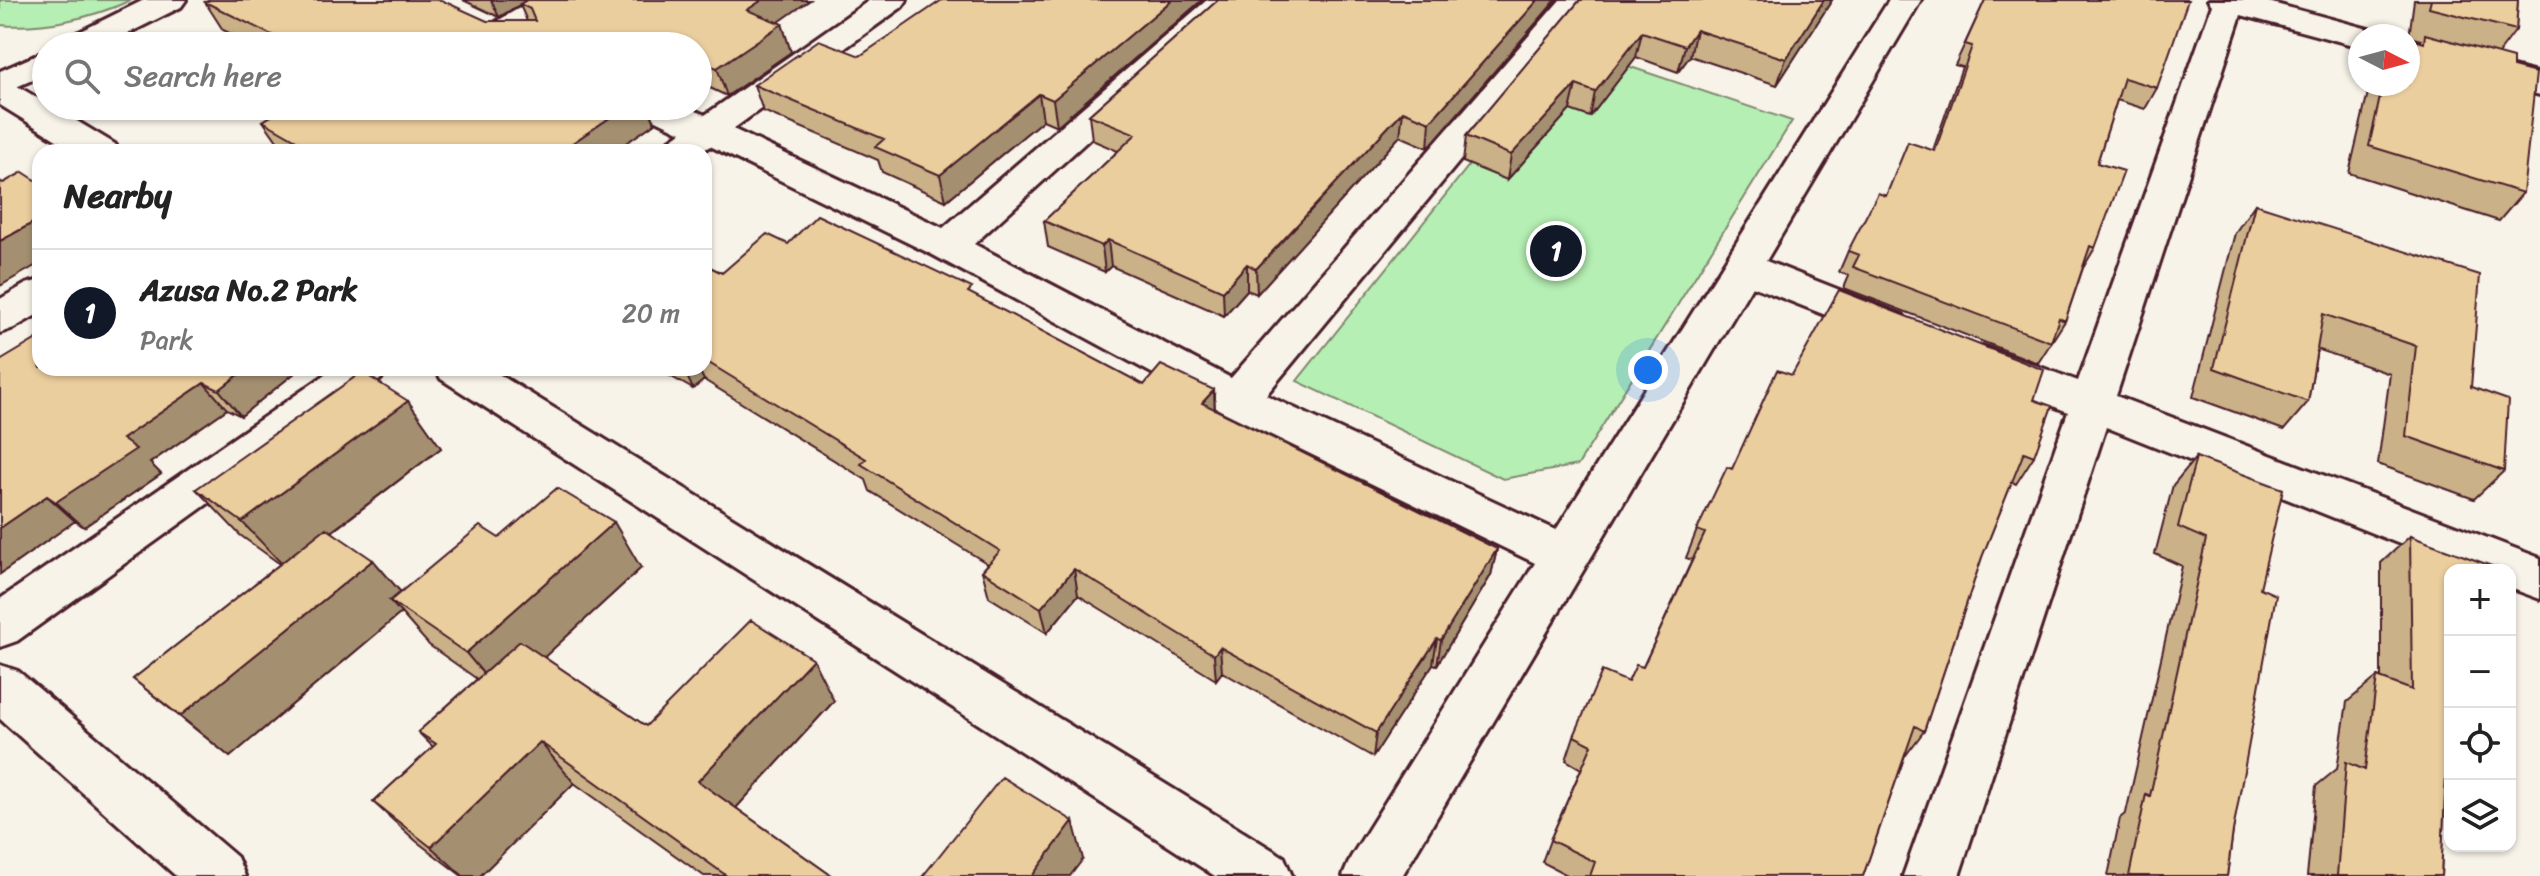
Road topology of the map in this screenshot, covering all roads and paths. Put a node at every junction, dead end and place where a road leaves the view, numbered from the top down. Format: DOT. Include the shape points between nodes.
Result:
graph roads {
  1 [pos="170,0"];
  2 [pos="556,0"];
  3 [pos="891,0"];
  4 [pos="1226,0"];
  5 [pos="1577,0"];
  6 [pos="1905,0"];
  7 [pos="2226,1"];
  8 [pos="105,32"];
  9 [pos="503,32"];
  10 [pos="2348,34"];
  11 [pos="2420,53"];
  12 [pos="32,69"];
  13 [pos="2540,85"];
  14 [pos="0,87"];
  15 [pos="32,107"];
  16 [pos="52,120"];
  17 [pos="670,120"];
  18 [pos="692,141"];
  19 [pos="89,144"];
  20 [pos="712,149"];
  21 [pos="947,246"];
  22 [pos="1742,267"];
  23 [pos="32,299"];
  24 [pos="0,318"];
  25 [pos="355,376"];
  26 [pos="469,376"];
  27 [pos="1237,400"];
  28 [pos="2092,404"];
  29 [pos="1565,556"];
  30 [pos="2540,579"];
  31 [pos="0,626"];
  32 [pos="0,687"];
  33 [pos="217,876"];
  34 [pos="1264,876"];
  35 [pos="1371,876"];
  36 [pos="1931,876"];
  1 -- 8 [label="street"];
  2 -- 9 [label="street"];
  3 -- 18 [label="street"];
  4 -- 21 [label="street"];
  5 -- 27 [label="street"];
  6 -- 22 [label="street"];
  7 -- 10 [label="street"];
  7 -- 28 [label="street"];
  11 -- 13 [label="street"];
  12 -- 14 [label="street"];
  14 -- 15 [label="street"];
  16 -- 19 [label="street"];
  17 -- 18 [label="street"];
  20 -- 21 [label="street"];
  21 -- 27 [label="street"];
  22 -- 28 [label="street"];
  22 -- 29 [label="street"];
  23 -- 24 [label="street"];
  25 -- 31 [label="street"];
  26 -- 34 [label="street"];
  27 -- 29 [label="street"];
  28 -- 30 [label="street"];
  28 -- 36 [label="street"];
  29 -- 35 [label="street"];
  32 -- 33 [label="street"];
}
